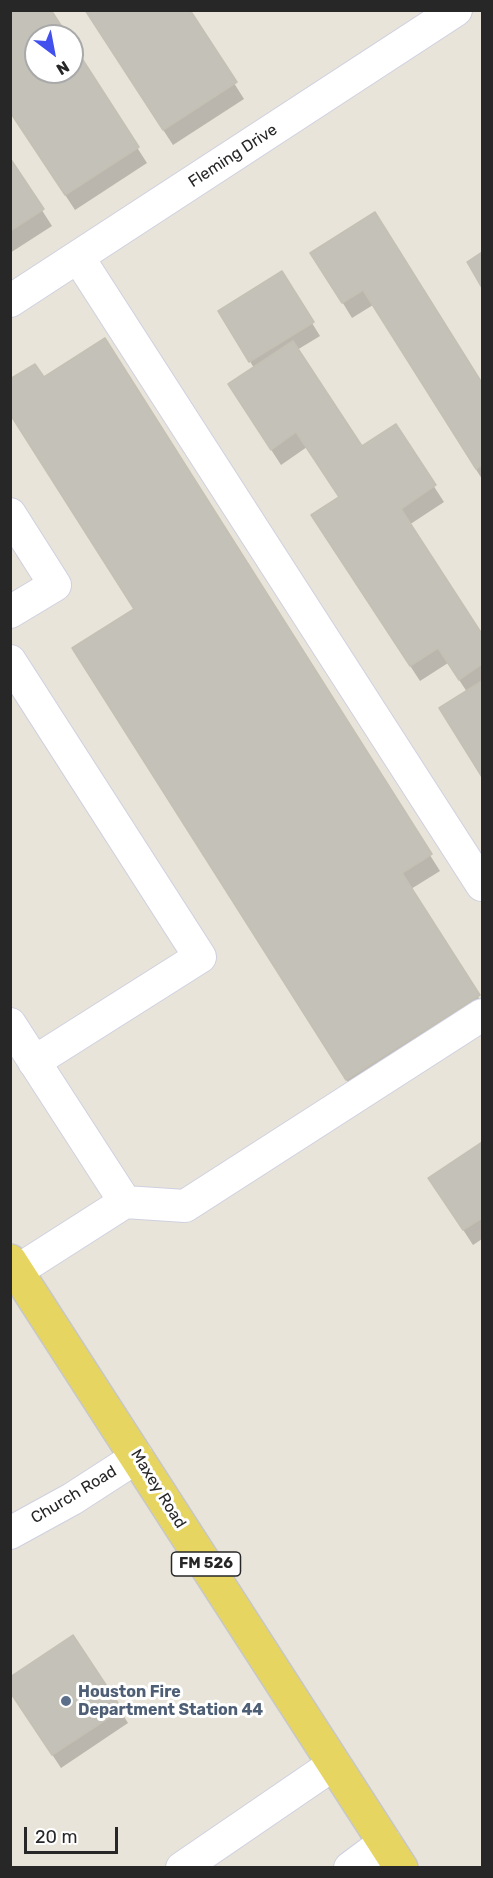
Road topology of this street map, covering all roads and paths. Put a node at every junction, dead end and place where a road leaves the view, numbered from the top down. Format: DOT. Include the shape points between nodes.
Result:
graph roads {
  1 [pos="456,10"];
  2 [pos="78,257"];
  3 [pos="10,301"];
  4 [pos="10,514"];
  5 [pos="10,612"];
  6 [pos="10,661"];
  7 [pos="483,885"];
  8 [pos="483,1015"];
  9 [pos="10,1024"];
  10 [pos="34,1062"];
  11 [pos="125,1202"];
  12 [pos="14,1266"];
  13 [pos="137,1456"];
  14 [pos="10,1533"];
  15 [pos="334,1764"];
  16 [pos="393,1855"];
  17 [pos="182,1868"];
  18 [pos="350,1868"];
  1 -- 2 [label="street, Fleming Drive"];
  2 -- 3 [label="street, Fleming Drive"];
  2 -- 7 [label="street"];
  4 -- 5 [label="street" via="55,585"];
  6 -- 10 [label="street" via="200,957"];
  8 -- 11 [label="street" via="184,1206"];
  9 -- 10 [label="street"];
  10 -- 11 [label="street"];
  11 -- 12 [label="street"];
  12 -- 13 [label="main road, Maxey Road / FM 526"];
  13 -- 14 [label="street, Church Road" via="72,1499"];
  13 -- 15 [label="main road, Maxey Road / FM 526"];
  15 -- 16 [label="main road, Maxey Road / FM 526"];
  15 -- 17 [label="street"];
  16 -- 18 [label="street"];
}
